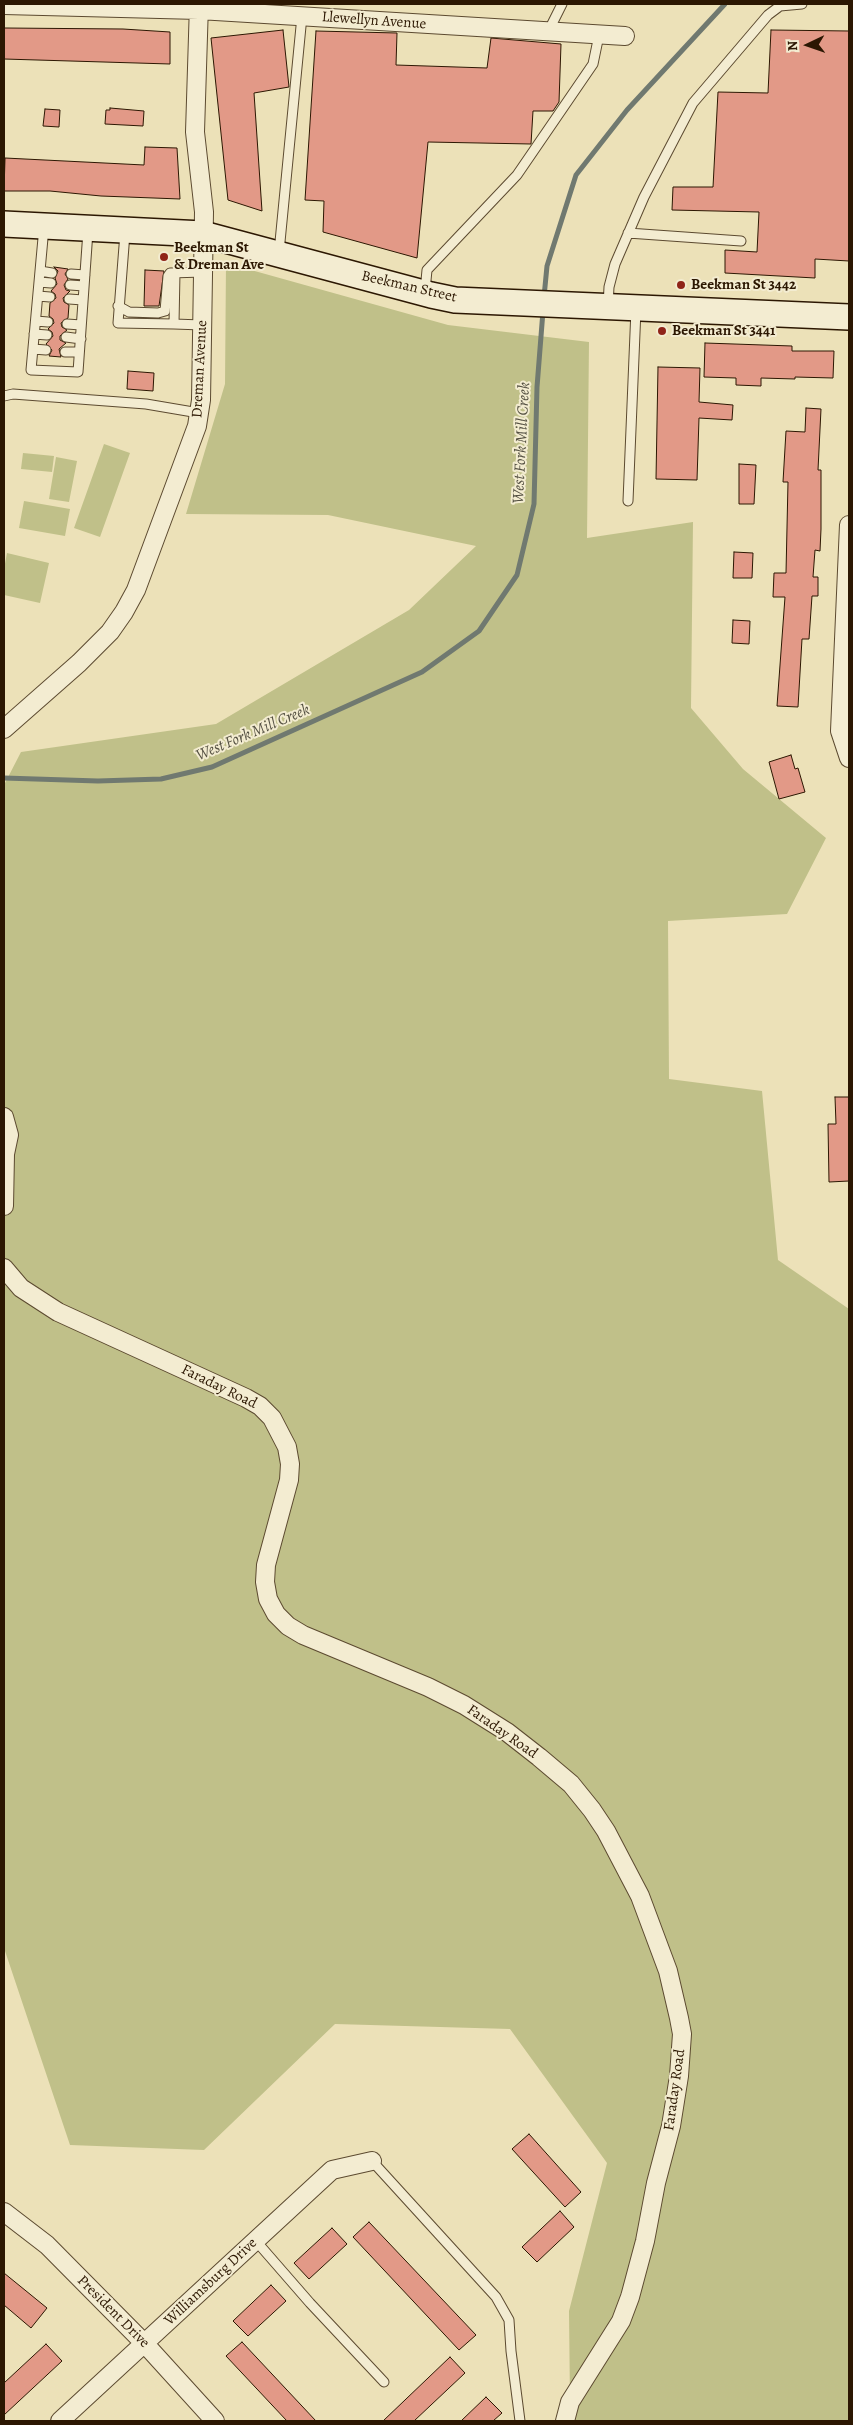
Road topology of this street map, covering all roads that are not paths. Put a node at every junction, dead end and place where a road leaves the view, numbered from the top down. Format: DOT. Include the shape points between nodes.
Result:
graph roads {
  1 [pos="562,4"];
  2 [pos="802,4"];
  3 [pos="4,5"];
  4 [pos="199,7"];
  5 [pos="302,16"];
  6 [pos="548,32"];
  7 [pos="599,35"];
  8 [pos="624,36"];
  9 [pos="4,224"];
  10 [pos="44,225"];
  11 [pos="88,228"];
  12 [pos="125,230"];
  13 [pos="628,233"];
  14 [pos="203,234"];
  15 [pos="741,241"];
  16 [pos="279,254"];
  17 [pos="40,272"];
  18 [pos="203,272"];
  19 [pos="52,273"];
  20 [pos="175,273"];
  21 [pos="71,274"];
  22 [pos="85,275"];
  23 [pos="39,282"];
  24 [pos="51,283"];
  25 [pos="70,285"];
  26 [pos="84,286"];
  27 [pos="425,294"];
  28 [pos="38,296"];
  29 [pos="50,297"];
  30 [pos="69,299"];
  31 [pos="83,300"];
  32 [pos="118,306"];
  33 [pos="608,307"];
  34 [pos="636,308"];
  35 [pos="849,317"];
  36 [pos="36,321"];
  37 [pos="48,322"];
  38 [pos="67,324"];
  39 [pos="174,324"];
  40 [pos="81,325"];
  41 [pos="202,325"];
  42 [pos="34,334"];
  43 [pos="47,335"];
  44 [pos="66,337"];
  45 [pos="80,339"];
  46 [pos="33,349"];
  47 [pos="46,350"];
  48 [pos="65,352"];
  49 [pos="80,352"];
  50 [pos="4,396"];
  51 [pos="199,413"];
  52 [pos="628,501"];
  53 [pos="849,525"];
  54 [pos="4,729"];
  55 [pos="849,758"];
  56 [pos="4,1117"];
  57 [pos="4,1206"];
  58 [pos="4,1268"];
  59 [pos="372,2161"];
  60 [pos="4,2212"];
  61 [pos="256,2241"];
  62 [pos="145,2344"];
  63 [pos="384,2382"];
  64 [pos="60,2421"];
  65 [pos="215,2421"];
  66 [pos="520,2421"];
  67 [pos="565,2421"];
  1 -- 6 [label="lane"];
  2 -- 13 [label="lane" via="780,6 768,15 693,103"];
  3 -- 4 [label="street, Llewellyn Avenue"];
  4 -- 5 [label="street, Llewellyn Avenue"];
  4 -- 14 [label="street, Dreman Avenue" via="194,132 204,212"];
  5 -- 6 [label="street, Llewellyn Avenue"];
  5 -- 16 [label="lane"];
  6 -- 7 [label="street, Llewellyn Avenue"];
  7 -- 8 [label="street, Llewellyn Avenue"];
  7 -- 27 [label="lane" via="593,64 517,175 427,270"];
  9 -- 10 [label="main road, Beekman Street"];
  10 -- 11 [label="main road, Beekman Street"];
  10 -- 17 [label="lane"];
  11 -- 12 [label="main road, Beekman Street"];
  11 -- 22 [label="lane"];
  12 -- 14 [label="main road, Beekman Street"];
  12 -- 32 [label="lane"];
  13 -- 15 [label="lane"];
  13 -- 33 [label="lane" via="608,287"];
  14 -- 16 [label="main road, Beekman Street"];
  14 -- 18 [label="street, Dreman Avenue"];
  16 -- 27 [label="main road, Beekman Street"];
  17 -- 19 [label="lane"];
  17 -- 23 [label="lane"];
  18 -- 20 [label="lane"];
  18 -- 41 [label="street, Dreman Avenue"];
  20 -- 32 [label="lane" via="168,276 165,310 158,313 129,312"];
  20 -- 39 [label="lane"];
  21 -- 22 [label="lane"];
  22 -- 26 [label="lane"];
  23 -- 24 [label="lane"];
  23 -- 28 [label="lane"];
  25 -- 26 [label="lane"];
  26 -- 31 [label="lane"];
  27 -- 33 [label="main road, Beekman Street" via="455,300"];
  28 -- 29 [label="lane"];
  28 -- 36 [label="lane"];
  30 -- 31 [label="lane"];
  31 -- 40 [label="lane"];
  32 -- 39 [label="lane" via="118,322"];
  33 -- 34 [label="main road, Beekman Street"];
  34 -- 35 [label="main road, Beekman Street"];
  34 -- 52 [label="lane"];
  36 -- 37 [label="lane"];
  36 -- 42 [label="lane"];
  38 -- 40 [label="lane"];
  39 -- 41 [label="lane"];
  40 -- 45 [label="lane"];
  41 -- 51 [label="street, Dreman Avenue"];
  42 -- 43 [label="lane"];
  42 -- 46 [label="lane"];
  44 -- 45 [label="lane"];
  45 -- 49 [label="lane"];
  46 -- 47 [label="lane"];
  46 -- 49 [label="lane" via="31,370 78,372"];
  48 -- 49 [label="lane"];
  50 -- 51 [label="lane" via="13,394 146,404"];
  51 -- 54 [label="street, Dreman Avenue" via="189,452 136,590 124,612 80,663"];
  53 -- 55 [label="street" via="840,731"];
  56 -- 57 [label="street" via="9,1135 5,1154"];
  58 -- 67 [label="street, Faraday Road" via="21,1288 58,1312 260,1406 272,1418 287,1447 290,1464 289,1480 266,1565 268,1599 276,1614 303,1635 464,1705 540,1757 571,1784 592,1810 640,1896 668,1971 680,2018 679,2076 671,2126 630,2297 621,2321 570,2402"];
  59 -- 61 [label="street, Williamsburg Drive" via="332,2170"];
  59 -- 66 [label="lane" via="496,2297 509,2320"];
  60 -- 62 [label="street, President Drive" via="47,2245"];
  61 -- 62 [label="street, Williamsburg Drive"];
  61 -- 63 [label="lane"];
  62 -- 64 [label="street, Williamsburg Drive"];
  62 -- 65 [label="street, President Drive"];
}
